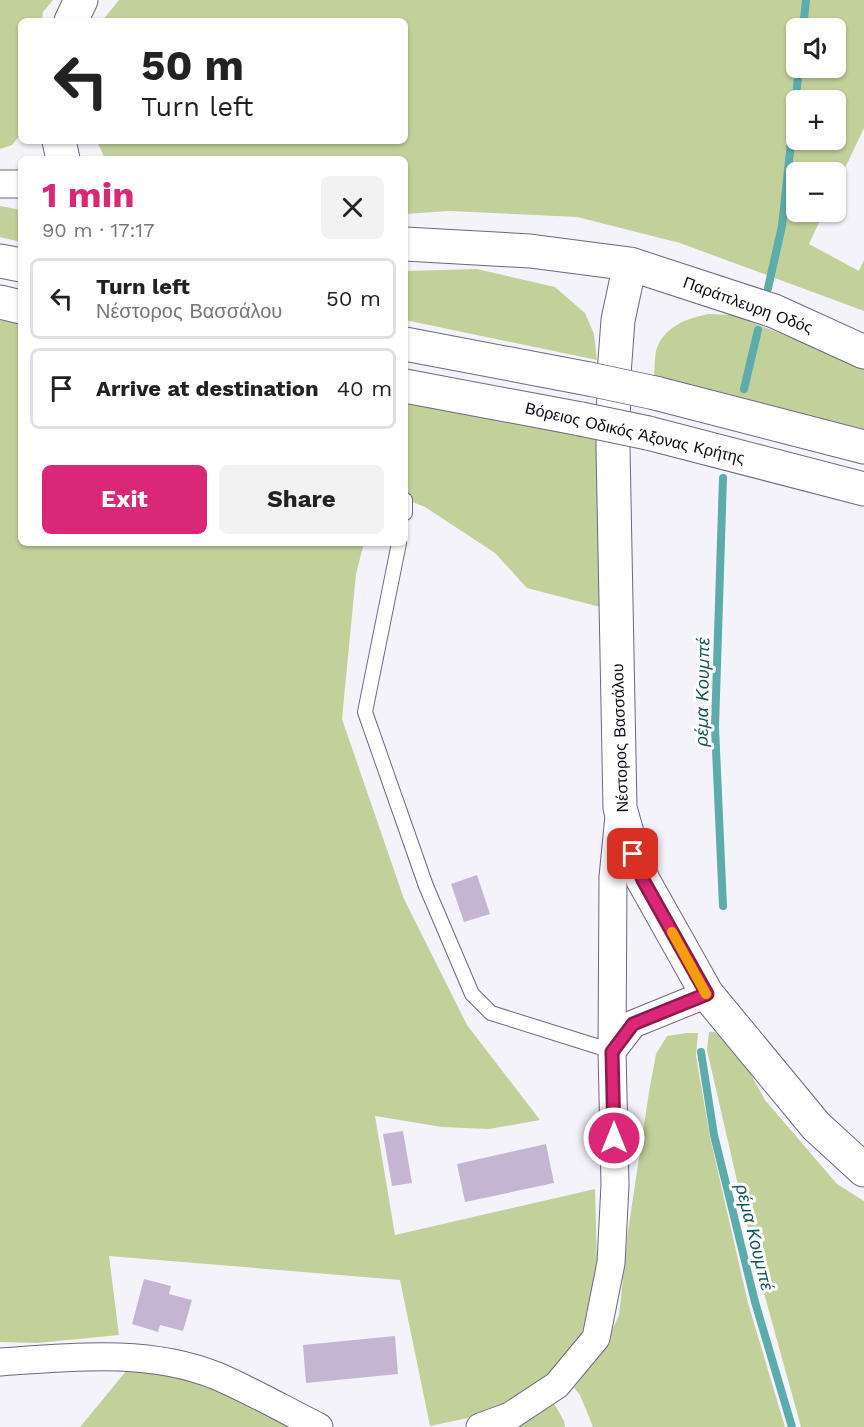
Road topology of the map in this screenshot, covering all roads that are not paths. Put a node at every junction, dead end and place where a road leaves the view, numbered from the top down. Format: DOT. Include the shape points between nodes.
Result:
graph roads {
  1 [pos="81,0"];
  2 [pos="72,18"];
  3 [pos="0,184"];
  4 [pos="18,184"];
  5 [pos="408,244"];
  6 [pos="0,261"];
  7 [pos="18,264"];
  8 [pos="630,264"];
  9 [pos="0,302"];
  10 [pos="18,306"];
  11 [pos="408,345"];
  12 [pos="864,352"];
  13 [pos="408,387"];
  14 [pos="864,447"];
  15 [pos="864,489"];
  16 [pos="398,546"];
  17 [pos="620,808"];
  18 [pos="707,994"];
  19 [pos="612,1052"];
  20 [pos="864,1170"];
  21 [pos="0,1362"];
  22 [pos="319,1427"];
  23 [pos="480,1427"];
  1 -- 2 [label="main road"];
  3 -- 4 [label="street"];
  5 -- 8 [label="main road, Παράπλευρη Οδός" via="530,251"];
  6 -- 7 [label="main road"];
  8 -- 12 [label="main road, Παράπλευρη Οδός" via="774,311"];
  8 -- 17 [label="main road, Νέστορος Βασσάλου" via="618,320 614,374"];
  9 -- 10 [label="main road"];
  11 -- 14 [label="main road, bridge" via="655,393"];
  13 -- 15 [label="main road, Βόρειος Οδικός Άξονας Κρήτης, bridge" via="648,433"];
  16 -- 19 [label="lane" via="364,712 426,886 472,994 490,1013"];
  17 -- 18 [label="main road, Νέστορος Βασσάλου" via="643,880"];
  17 -- 19 [label="street" via="613,878"];
  18 -- 19 [label="street" via="633,1024"];
  18 -- 20 [label="main road, Νέστορος Βασσάλου" via="816,1126"];
  19 -- 23 [label="street" via="615,1185 611,1263 596,1338 557,1384 510,1416"];
  21 -- 22 [label="street" via="104,1356 173,1364 216,1376"];
}
